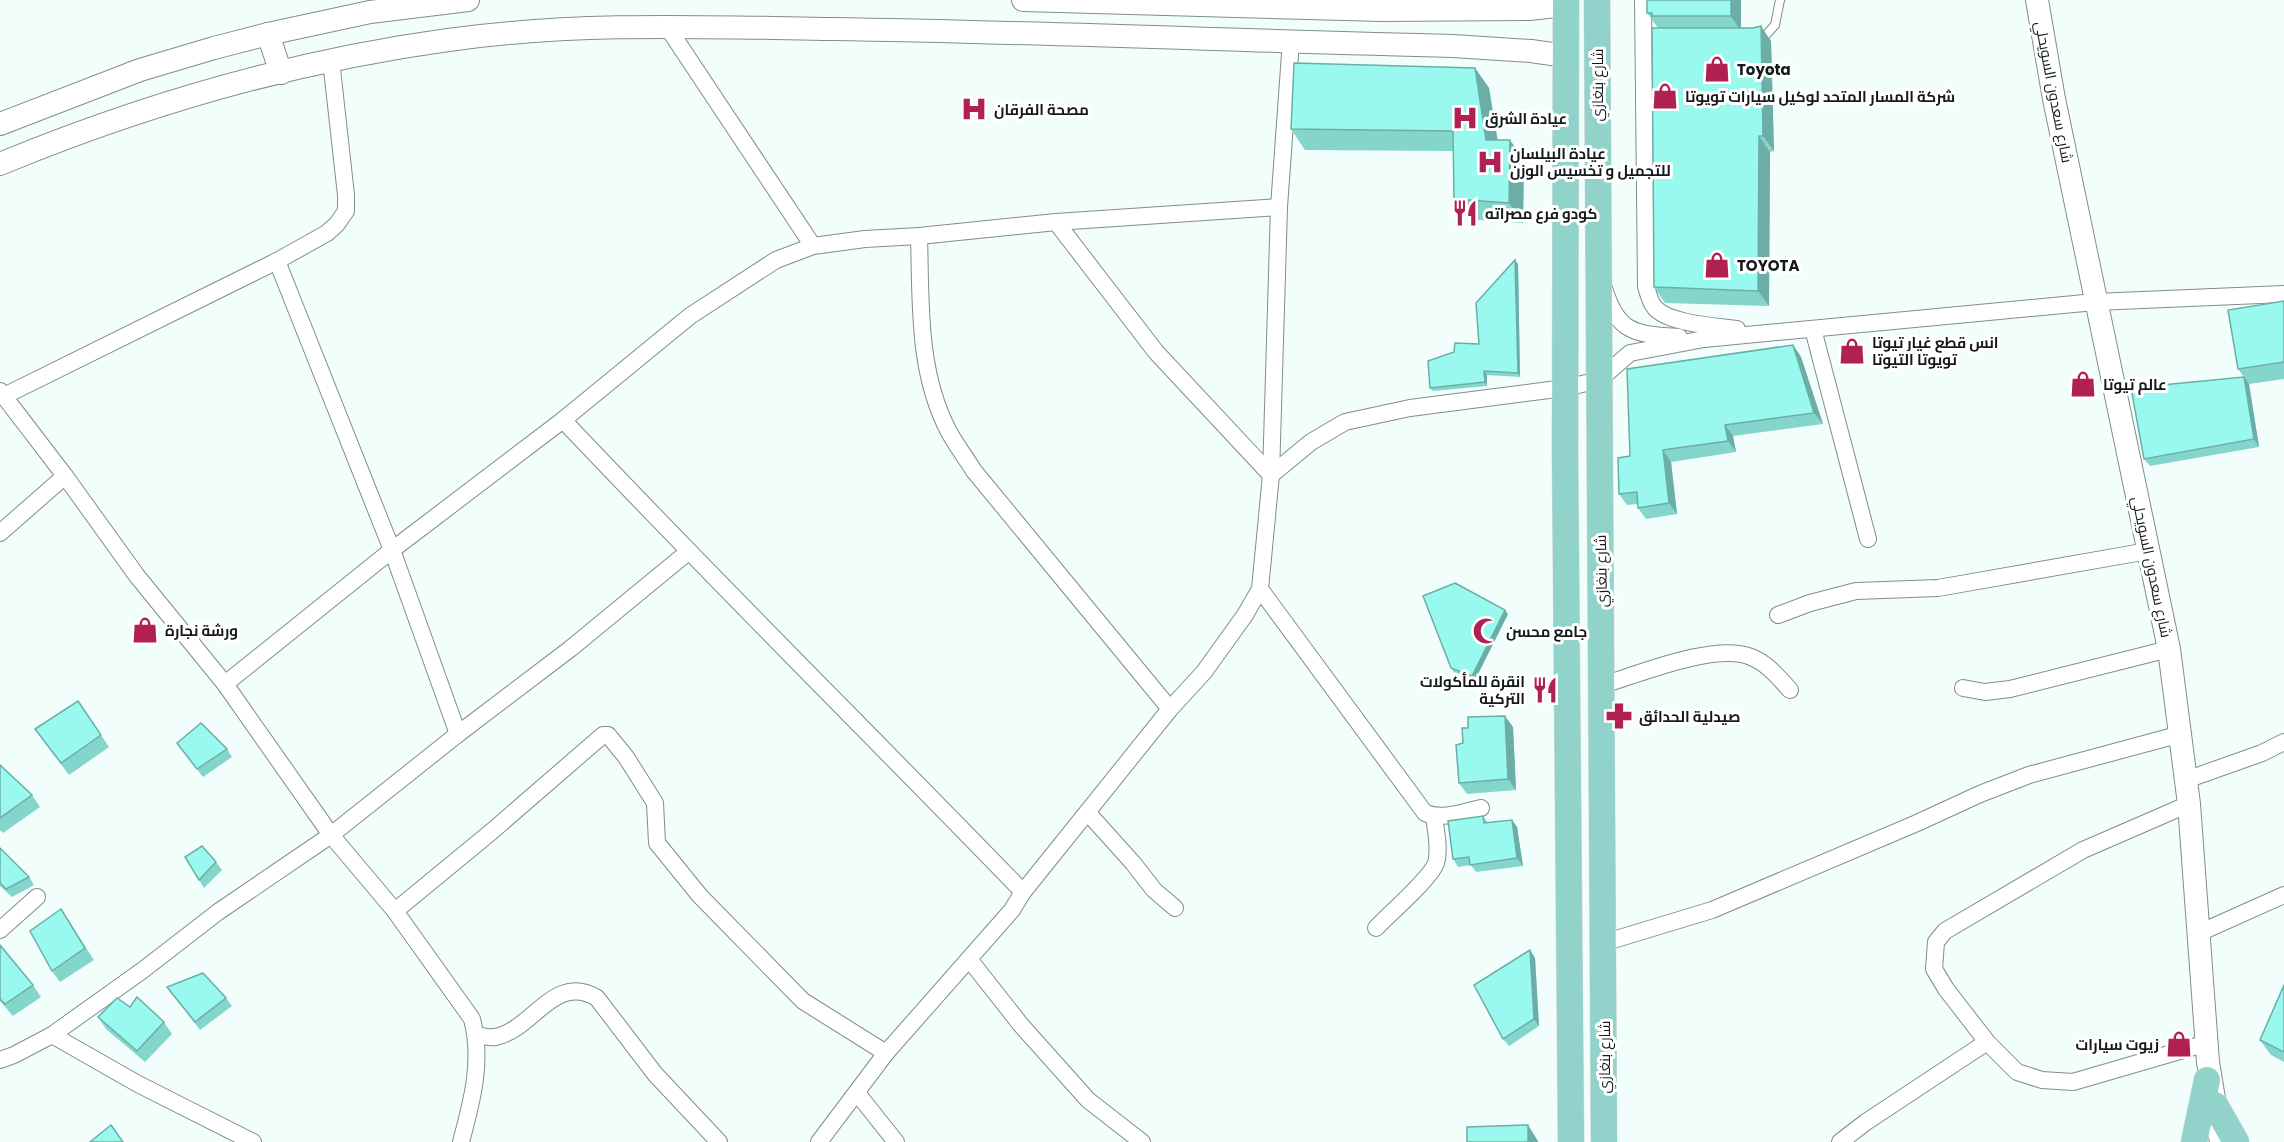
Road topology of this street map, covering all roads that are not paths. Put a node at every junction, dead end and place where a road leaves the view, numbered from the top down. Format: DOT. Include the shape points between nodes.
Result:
graph roads {
  1 [pos="468,0"];
  2 [pos="1023,0"];
  3 [pos="1598,0"];
  4 [pos="1643,0"];
  5 [pos="1780,0"];
  6 [pos="2037,0"];
  7 [pos="1566,2"];
  8 [pos="369,6"];
  9 [pos="1470,6"];
  10 [pos="666,25"];
  11 [pos="268,34"];
  12 [pos="1753,37"];
  13 [pos="1291,40"];
  14 [pos="1484,48"];
  15 [pos="1566,57"];
  16 [pos="331,60"];
  17 [pos="281,73"];
  18 [pos="0,124"];
  19 [pos="0,164"];
  20 [pos="1279,207"];
  21 [pos="1056,222"];
  22 [pos="919,236"];
  23 [pos="813,246"];
  24 [pos="277,261"];
  25 [pos="1599,271"];
  26 [pos="2284,294"];
  27 [pos="2095,302"];
  28 [pos="1813,329"];
  29 [pos="1783,333"];
  30 [pos="1704,339"];
  31 [pos="1599,380"];
  32 [pos="1566,388"];
  33 [pos="2,393"];
  34 [pos="563,420"];
  35 [pos="1271,475"];
  36 [pos="65,476"];
  37 [pos="0,533"];
  38 [pos="1868,539"];
  39 [pos="392,550"];
  40 [pos="2148,551"];
  41 [pos="688,552"];
  42 [pos="1260,589"];
  43 [pos="1778,615"];
  44 [pos="2169,649"];
  45 [pos="225,684"];
  46 [pos="1603,685"];
  47 [pos="1963,688"];
  48 [pos="1790,690"];
  49 [pos="1170,709"];
  50 [pos="458,734"];
  51 [pos="2181,734"];
  52 [pos="2284,742"];
  53 [pos="2186,780"];
  54 [pos="2189,804"];
  55 [pos="1481,808"];
  56 [pos="1088,813"];
  57 [pos="1434,817"];
  58 [pos="332,835"];
  59 [pos="1023,892"];
  60 [pos="2284,895"];
  61 [pos="37,897"];
  62 [pos="1175,908"];
  63 [pos="394,911"];
  64 [pos="1376,928"];
  65 [pos="0,930"];
  66 [pos="2199,933"];
  67 [pos="1603,943"];
  68 [pos="969,959"];
  69 [pos="51,1035"];
  70 [pos="476,1035"];
  71 [pos="1987,1042"];
  72 [pos="886,1053"];
  73 [pos="0,1060"];
  74 [pos="2207,1062"];
  75 [pos="858,1093"];
  76 [pos="2215,1105"];
  77 [pos="253,1142"];
  78 [pos="461,1142"];
  79 [pos="719,1142"];
  80 [pos="819,1142"];
  81 [pos="896,1142"];
  82 [pos="1142,1142"];
  83 [pos="1571,1142"];
  84 [pos="1604,1142"];
  85 [pos="1840,1142"];
  86 [pos="2194,1142"];
  87 [pos="2205,1142"];
  88 [pos="2221,1142"];
  89 [pos="2236,1142"];
  1 -- 8 [label="main road"];
  2 -- 9 [label="main road" via="1358,9"];
  3 -- 25 [label="main road, شارع بنغازي"];
  4 -- 29 [label="street" via="1649,38 1649,297 1660,313 1679,320"];
  5 -- 12 [label="lane" via="1775,25 1764,37"];
  6 -- 27 [label="main road, شارع سعدون السويحلي"];
  7 -- 9 [label="main road" via="1529,9"];
  7 -- 15 [label="main road, شارع بنغازي"];
  8 -- 11 [label="main road"];
  9 -- 14 [label="main road"];
  10 -- 13 [label="main road"];
  10 -- 16 [label="main road" via="542,29 448,39"];
  10 -- 23 [label="street"];
  11 -- 17 [label="main road"];
  11 -- 18 [label="main road" via="140,70"];
  13 -- 14 [label="main road"];
  13 -- 20 [label="street"];
  14 -- 15 [label="main road"];
  15 -- 32 [label="main road, شارع بنغازي"];
  16 -- 17 [label="main road"];
  16 -- 24 [label="street" via="346,211 327,233"];
  17 -- 19 [label="main road" via="201,92"];
  20 -- 21 [label="street"];
  20 -- 35 [label="street"];
  21 -- 22 [label="street"];
  21 -- 35 [label="street" via="1156,352"];
  22 -- 23 [label="street"];
  22 -- 49 [label="street" via="927,374 948,432 974,471"];
  23 -- 34 [label="street" via="776,260 690,315"];
  24 -- 33 [label="street"];
  24 -- 39 [label="street"];
  25 -- 30 [label="street" via="1609,305 1630,330"];
  25 -- 31 [label="main road, شارع بنغازي"];
  26 -- 27 [label="street"];
  27 -- 28 [label="street"];
  27 -- 40 [label="main road, شارع سعدون السويحلي"];
  28 -- 29 [label="street"];
  28 -- 38 [label="street"];
  29 -- 30 [label="street"];
  30 -- 31 [label="street" via="1630,353"];
  31 -- 32 [label="street"];
  31 -- 46 [label="main road, شارع بنغازي"];
  32 -- 35 [label="street" via="1410,408 1345,422 1311,442"];
  32 -- 83 [label="main road, شارع بنغازي"];
  33 -- 36 [label="street"];
  34 -- 39 [label="street"];
  34 -- 41 [label="street"];
  35 -- 42 [label="street"];
  36 -- 37 [label="street"];
  36 -- 45 [label="street" via="137,576"];
  39 -- 45 [label="street"];
  39 -- 50 [label="street"];
  40 -- 43 [label="street" via="1938,588 1856,591"];
  40 -- 44 [label="main road, شارع سعدون السويحلي"];
  41 -- 50 [label="street"];
  41 -- 59 [label="street"];
  42 -- 49 [label="street" via="1204,672"];
  42 -- 57 [label="street" via="1425,813"];
  44 -- 47 [label="street" via="2010,689 1985,692"];
  44 -- 51 [label="main road, شارع سعدون السويحلي"];
  45 -- 58 [label="street"];
  46 -- 48 [label="street" via="1708,654 1736,653 1765,665"];
  46 -- 67 [label="main road, شارع بنغازي"];
  49 -- 56 [label="street"];
  50 -- 58 [label="street"];
  51 -- 53 [label="main road, شارع سعدون السويحلي"];
  51 -- 67 [label="street" via="2029,775 1712,909"];
  52 -- 53 [label="street"];
  53 -- 54 [label="main road, شارع سعدون السويحلي"];
  54 -- 66 [label="main road, شارع سعدون السويحلي"];
  54 -- 71 [label="street" via="2084,850 1945,931 1936,942 1934,969"];
  55 -- 57 [label="street"];
  56 -- 59 [label="street"];
  56 -- 62 [label="street" via="1154,890"];
  57 -- 64 [label="street" via="1436,864 1428,877"];
  58 -- 63 [label="street"];
  58 -- 69 [label="street" via="218,912"];
  59 -- 68 [label="street"];
  60 -- 66 [label="street"];
  61 -- 65 [label="street"];
  63 -- 70 [label="street" via="472,1019"];
  63 -- 72 [label="street" via="603,735 608,735 655,803 657,843 700,896 802,1001"];
  66 -- 74 [label="main road, شارع سعدون السويحلي"];
  67 -- 84 [label="main road, شارع بنغازي"];
  68 -- 72 [label="street"];
  68 -- 82 [label="street" via="1088,1100"];
  69 -- 73 [label="street"];
  69 -- 77 [label="street"];
  70 -- 78 [label="street" via="475,1089"];
  70 -- 79 [label="street" via="495,1037 572,990 587,992 597,998 655,1074"];
  71 -- 74 [label="street" via="2017,1072 2042,1080 2073,1082"];
  71 -- 85 [label="street"];
  72 -- 75 [label="street"];
  74 -- 76 [label="main road, شارع سعدون السويحلي"];
  74 -- 86 [label="main road"];
  74 -- 87 [label="main road"];
  75 -- 80 [label="street"];
  75 -- 81 [label="street"];
  76 -- 88 [label="main road, شارع سعدون السويحلي"];
  76 -- 89 [label="main road"];
}
